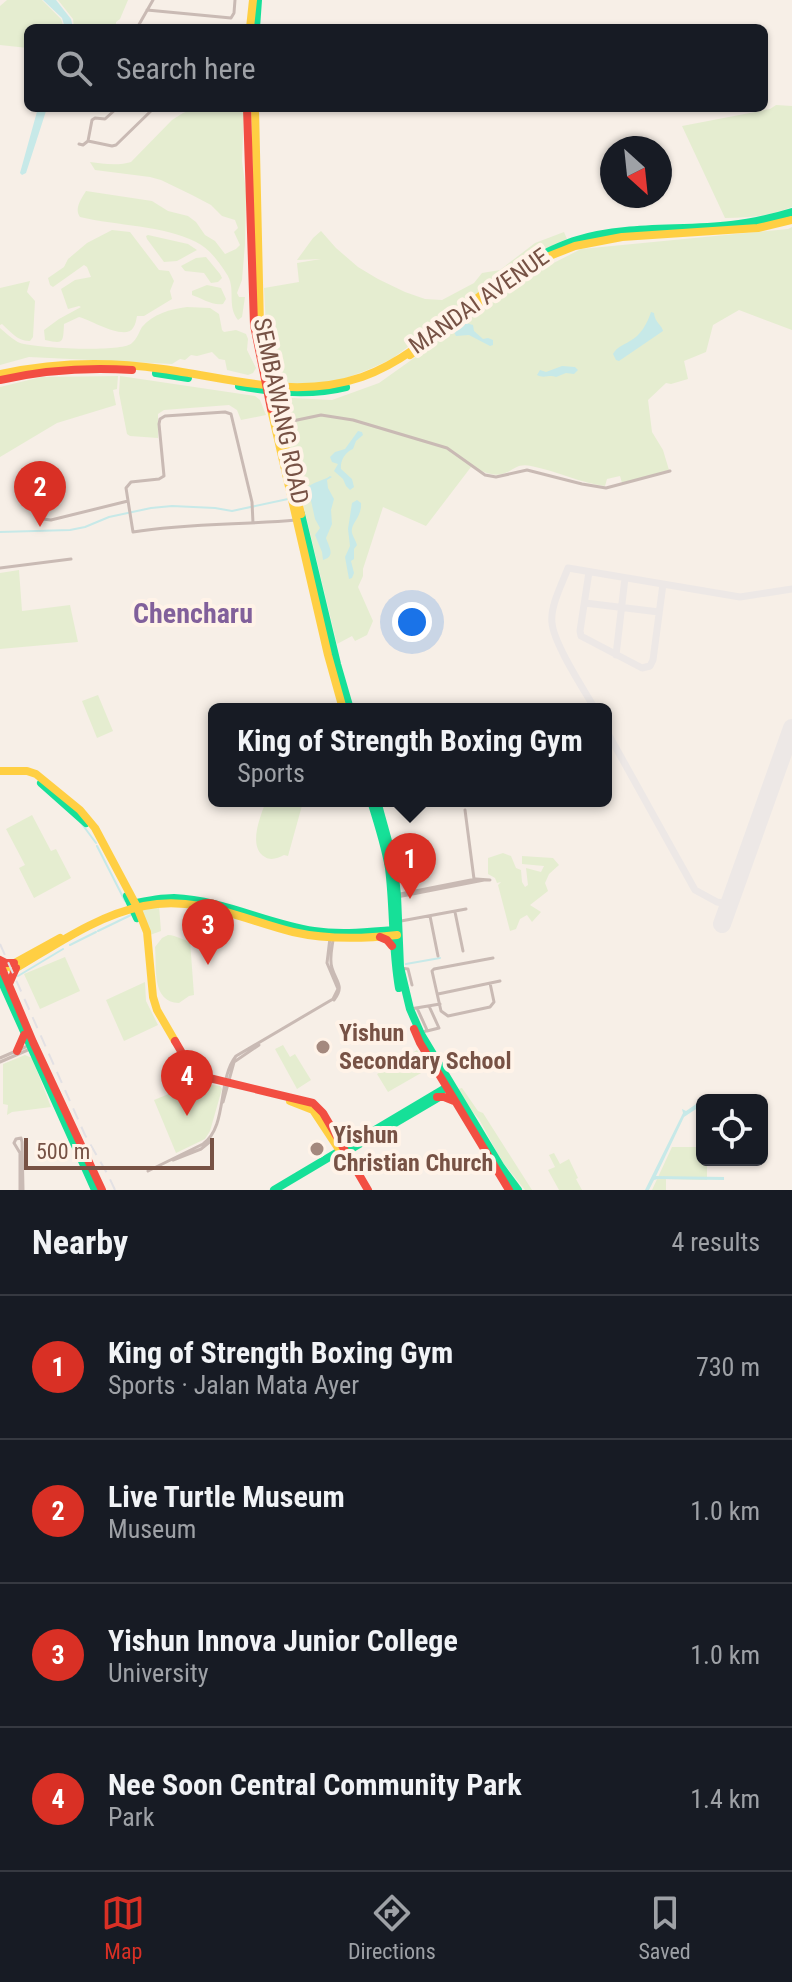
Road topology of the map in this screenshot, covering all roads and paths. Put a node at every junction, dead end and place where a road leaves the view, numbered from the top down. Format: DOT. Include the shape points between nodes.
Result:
graph roads {
  1 [pos="153,0"];
  2 [pos="235,0"];
  3 [pos="255,0"];
  4 [pos="147,10"];
  5 [pos="139,24"];
  6 [pos="251,24"];
  7 [pos="256,24"];
  8 [pos="150,112"];
  9 [pos="248,112"];
  10 [pos="254,112"];
  11 [pos="112,113"];
  12 [pos="252,132"];
  13 [pos="88,141"];
  14 [pos="79,144"];
  15 [pos="792,212"];
  16 [pos="792,220"];
  17 [pos="265,370"];
  18 [pos="0,374"];
  19 [pos="0,380"];
  20 [pos="242,382"];
  21 [pos="251,388"];
  22 [pos="270,389"];
  23 [pos="288,390"];
  24 [pos="274,408"];
  25 [pos="282,426"];
  26 [pos="670,471"];
  27 [pos="128,501"];
  28 [pos="300,518"];
  29 [pos="42,519"];
  30 [pos="253,523"];
  31 [pos="71,559"];
  32 [pos="0,568"];
  33 [pos="341,703"];
  34 [pos="348,703"];
  35 [pos="0,772"];
  36 [pos="375,807"];
  37 [pos="465,810"];
  38 [pos="474,879"];
  39 [pos="398,896"];
  40 [pos="134,906"];
  41 [pos="466,909"];
  42 [pos="455,912"];
  43 [pos="430,916"];
  44 [pos="392,931"];
  45 [pos="332,936"];
  46 [pos="456,948"];
  47 [pos="443,951"];
  48 [pos="493,958"];
  49 [pos="15,966"];
  50 [pos="400,968"];
  51 [pos="1,970"];
  52 [pos="500,981"];
  53 [pos="490,983"];
  54 [pos="412,985"];
  55 [pos="5,987"];
  56 [pos="437,994"];
  57 [pos="440,1004"];
  58 [pos="429,1006"];
  59 [pos="413,1009"];
  60 [pos="424,1032"];
  61 [pos="24,1035"];
  62 [pos="32,1046"];
  63 [pos="18,1052"];
  64 [pos="35,1059"];
  65 [pos="0,1060"];
  66 [pos="441,1077"];
  67 [pos="226,1083"];
  68 [pos="451,1087"];
  69 [pos="436,1096"];
  70 [pos="456,1102"];
  71 [pos="343,1151"];
  72 [pos="148,1171"];
  73 [pos="22,1190"];
  74 [pos="95,1190"];
  75 [pos="102,1190"];
  76 [pos="274,1190"];
  77 [pos="282,1190"];
  78 [pos="366,1190"];
  79 [pos="509,1190"];
  80 [pos="518,1190"];
  1 -- 4 [label="street"];
  2 -- 4 [label="street" via="231,18"];
  3 -- 6 [label="main road"];
  3 -- 7 [label="main road"];
  4 -- 5 [label="street"];
  8 -- 13 [label="street" via="116,145"];
  9 -- 12 [label="main road, SEMBAWANG ROAD"];
  10 -- 12 [label="main road, SEMBAWANG ROAD"];
  11 -- 13 [label="street" via="92,120"];
  12 -- 17 [label="main road, SEMBAWANG ROAD" via="254,325"];
  13 -- 14 [label="street"];
  15 -- 23 [label="main road, MANDAI AVENUE" via="756,222 573,240 511,273 396,360 368,375"];
  16 -- 23 [label="main road, MANDAI AVENUE" via="575,246 523,272 395,366 337,389"];
  17 -- 20 [label="main road"];
  17 -- 22 [label="main road, SEMBAWANG ROAD"];
  17 -- 23 [label="main road"];
  18 -- 20 [label="main road" via="90,362"];
  19 -- 21 [label="main road" via="77,368 129,369"];
  20 -- 22 [label="main road"];
  21 -- 22 [label="main road"];
  21 -- 24 [label="main road"];
  22 -- 23 [label="main road, MANDAI AVENUE"];
  22 -- 24 [label="main road, SEMBAWANG ROAD"];
  23 -- 24 [label="main road"];
  24 -- 25 [label="main road, SEMBAWANG ROAD"];
  25 -- 26 [label="street" via="321,415 353,420 447,448 490,476 527,470 606,488"];
  25 -- 28 [label="main road, SEMBAWANG ROAD"];
  27 -- 29 [label="street"];
  27 -- 30 [label="street" via="133,532"];
  27 -- 30 [label="street" via="129,483 164,476 160,419 225,412 233,418"];
  28 -- 30 [label="street"];
  28 -- 33 [label="main road, SEMBAWANG ROAD"];
  28 -- 34 [label="main road, SEMBAWANG ROAD"];
  31 -- 32 [label="street"];
  35 -- 40 [label="main road" via="34,777 81,818"];
  36 -- 39 [label="main road"];
  37 -- 38 [label="street"];
  38 -- 39 [label="street"];
  38 -- 39 [label="street" via="489,880"];
  39 -- 44 [label="main road"];
  40 -- 45 [label="main road" via="193,905 293,932"];
  40 -- 49 [label="main road"];
  40 -- 67 [label="main road" via="148,937 153,999 163,1021 193,1072"];
  41 -- 42 [label="street"];
  42 -- 43 [label="street"];
  42 -- 46 [label="street" via="462,949"];
  43 -- 44 [label="street"];
  43 -- 47 [label="street" via="438,954"];
  44 -- 45 [label="main road"];
  44 -- 50 [label="main road"];
  44 -- 66 [label="main road" via="405,1008"];
  45 -- 67 [label="street" via="327,963 338,989 333,999 236,1056"];
  48 -- 56 [label="street" via="433,969"];
  49 -- 51 [label="main road"];
  49 -- 51 [label="main road" via="6,963"];
  49 -- 55 [label="main road"];
  50 -- 54 [label="street" via="408,969"];
  50 -- 59 [label="main road"];
  51 -- 55 [label="main road"];
  52 -- 53 [label="street"];
  53 -- 56 [label="street"];
  53 -- 57 [label="street" via="494,1002 487,1008 448,1016"];
  55 -- 61 [label="main road"];
  55 -- 62 [label="main road"];
  56 -- 57 [label="street"];
  57 -- 58 [label="street"];
  58 -- 59 [label="street"];
  58 -- 60 [label="street" via="439,1028"];
  59 -- 60 [label="main road"];
  60 -- 68 [label="main road"];
  61 -- 62 [label="main road"];
  61 -- 63 [label="main road"];
  62 -- 63 [label="street"];
  62 -- 64 [label="main road"];
  62 -- 75 [label="main road"];
  63 -- 64 [label="main road"];
  63 -- 65 [label="street"];
  64 -- 74 [label="main road"];
  66 -- 68 [label="main road"];
  66 -- 69 [label="main road"];
  67 -- 71 [label="main road" via="313,1103"];
  67 -- 72 [label="street" via="212,1140"];
  68 -- 69 [label="main road"];
  68 -- 70 [label="main road"];
  68 -- 80 [label="main road"];
  69 -- 70 [label="main road"];
  69 -- 71 [label="main road"];
  70 -- 79 [label="main road"];
  71 -- 76 [label="main road"];
  71 -- 77 [label="main road"];
  71 -- 78 [label="main road"];
  73 -- 73 [label="street" via="20,1153 14,1143 19,1138 22,1141"];
}
